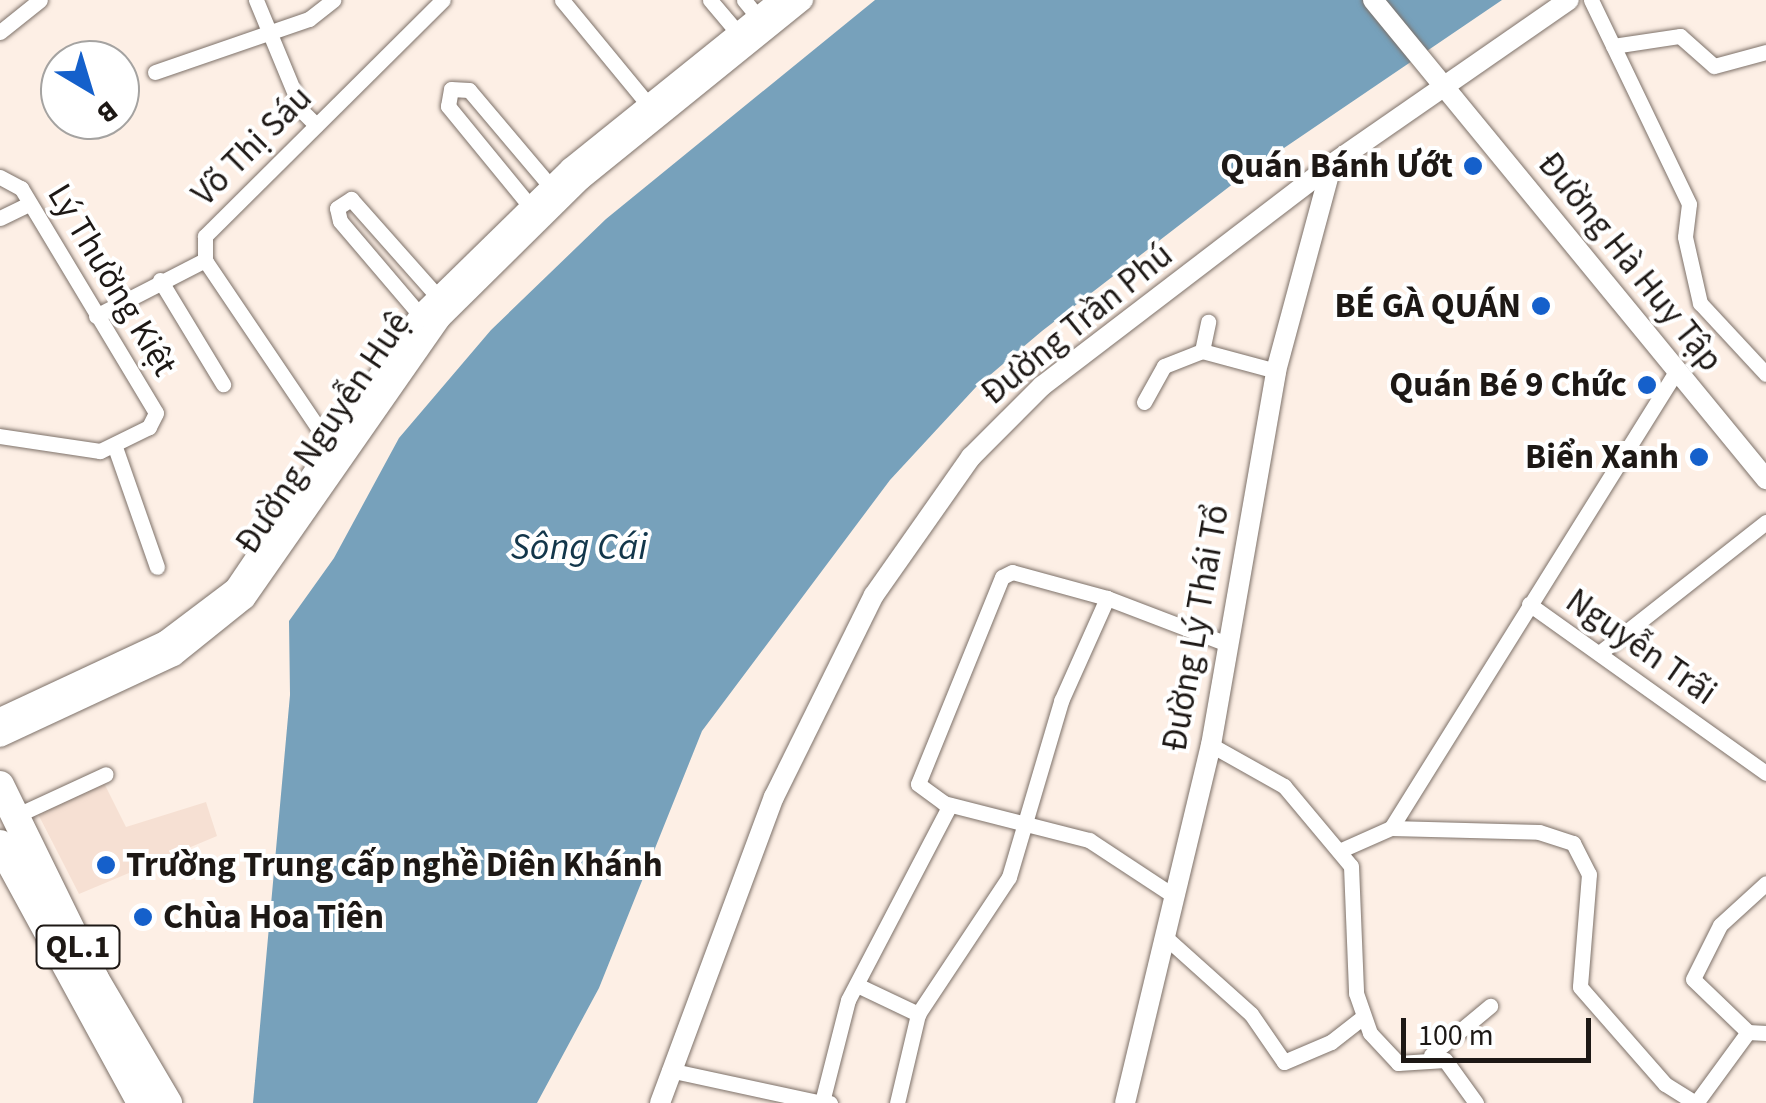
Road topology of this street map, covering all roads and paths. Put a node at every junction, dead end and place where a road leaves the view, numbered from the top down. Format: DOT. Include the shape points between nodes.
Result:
graph roads {
  1 [pos="40,0"];
  2 [pos="256,0"];
  3 [pos="333,0"];
  4 [pos="444,0"];
  5 [pos="562,0"];
  6 [pos="710,0"];
  7 [pos="744,0"];
  8 [pos="779,0"];
  9 [pos="804,0"];
  10 [pos="1373,0"];
  11 [pos="1569,0"];
  12 [pos="1592,0"];
  13 [pos="758,17"];
  14 [pos="0,32"];
  15 [pos="268,33"];
  16 [pos="738,34"];
  17 [pos="1614,46"];
  18 [pos="1766,52"];
  19 [pos="155,72"];
  20 [pos="1444,86"];
  21 [pos="653,111"];
  22 [pos="316,125"];
  23 [pos="1332,164"];
  24 [pos="0,176"];
  25 [pos="550,186"];
  26 [pos="29,204"];
  27 [pos="529,205"];
  28 [pos="0,218"];
  29 [pos="206,260"];
  30 [pos="160,280"];
  31 [pos="438,297"];
  32 [pos="96,316"];
  33 [pos="430,317"];
  34 [pos="1208,322"];
  35 [pos="1202,351"];
  36 [pos="1677,370"];
  37 [pos="1276,371"];
  38 [pos="1766,374"];
  39 [pos="222,384"];
  40 [pos="1144,402"];
  41 [pos="0,436"];
  42 [pos="115,447"];
  43 [pos="332,452"];
  44 [pos="1766,478"];
  45 [pos="1766,522"];
  46 [pos="157,567"];
  47 [pos="1106,598"];
  48 [pos="1529,604"];
  49 [pos="1225,643"];
  50 [pos="1602,651"];
  51 [pos="0,718"];
  52 [pos="0,738"];
  53 [pos="1211,745"];
  54 [pos="106,774"];
  55 [pos="1766,774"];
  56 [pos="4,796"];
  57 [pos="950,805"];
  58 [pos="1028,828"];
  59 [pos="1391,828"];
  60 [pos="0,844"];
  61 [pos="1339,851"];
  62 [pos="1766,883"];
  63 [pos="1171,894"];
  64 [pos="1163,936"];
  65 [pos="857,985"];
  66 [pos="1490,1006"];
  67 [pos="918,1014"];
  68 [pos="1362,1018"];
  69 [pos="1748,1032"];
  70 [pos="1766,1033"];
  71 [pos="1431,1055"];
  72 [pos="669,1070"];
  73 [pos="822,1102"];
  74 [pos="141,1103"];
  75 [pos="168,1103"];
  76 [pos="660,1103"];
  77 [pos="830,1103"];
  78 [pos="898,1103"];
  79 [pos="1125,1103"];
  80 [pos="1476,1103"];
  81 [pos="1696,1103"];
  1 -- 14 [label="street"];
  2 -- 15 [label="street"];
  3 -- 15 [label="street" via="310,19"];
  4 -- 22 [label="street, Võ Thị Sáu"];
  5 -- 21 [label="street"];
  6 -- 16 [label="street"];
  7 -- 13 [label="street"];
  8 -- 13 [label="street, Đường Nguyễn Huệ"];
  9 -- 21 [label="street, Đường Nguyễn Huệ"];
  10 -- 20 [label="street, Đường Hà Huy Tập"];
  11 -- 20 [label="street, Đường Trần Phú"];
  12 -- 17 [label="street"];
  13 -- 16 [label="street, Đường Nguyễn Huệ"];
  15 -- 19 [label="street"];
  15 -- 22 [label="street" via="302,110"];
  16 -- 21 [label="street, Đường Nguyễn Huệ"];
  17 -- 18 [label="street" via="1680,36 1714,66"];
  17 -- 38 [label="street" via="1689,204 1684,237 1700,303"];
  20 -- 23 [label="street, Đường Trần Phú"];
  20 -- 36 [label="street, Đường Hà Huy Tập"];
  21 -- 25 [label="street, Đường Nguyễn Huệ"];
  21 -- 33 [label="street, Đường Nguyễn Huệ"];
  22 -- 29 [label="street, Võ Thị Sáu" via="205,236"];
  23 -- 37 [label="street, Đường Lý Thái Tổ"];
  23 -- 72 [label="street, Đường Trần Phú" via="1042,386 971,457 914,531 762,824"];
  24 -- 26 [label="street, Lý Thường Kiệt" via="19,186"];
  25 -- 27 [label="street, Đường Nguyễn Huệ"];
  25 -- 27 [label="street" via="474,95 451,90 448,106"];
  26 -- 28 [label="street"];
  26 -- 32 [label="street, Lý Thường Kiệt"];
  27 -- 31 [label="street, Đường Nguyễn Huệ"];
  29 -- 30 [label="street"];
  29 -- 43 [label="street, Võ Thị Sáu"];
  30 -- 32 [label="street"];
  30 -- 39 [label="street"];
  31 -- 33 [label="street, Đường Nguyễn Huệ"];
  31 -- 33 [label="street" via="361,203 340,204 340,221"];
  32 -- 42 [label="street, Lý Thường Kiệt" via="152,403 152,424"];
  33 -- 43 [label="street, Đường Nguyễn Huệ"];
  34 -- 35 [label="street"];
  35 -- 37 [label="street"];
  35 -- 40 [label="street" via="1164,366"];
  36 -- 44 [label="street, Đường Hà Huy Tập"];
  36 -- 48 [label="street"];
  37 -- 49 [label="street, Đường Lý Thái Tổ"];
  41 -- 42 [label="street" via="74,452"];
  42 -- 46 [label="street"];
  43 -- 51 [label="street, Đường Nguyễn Huệ" via="271,545 199,618"];
  43 -- 52 [label="street, Đường Nguyễn Huệ" via="274,565 208,632"];
  45 -- 50 [label="street"];
  47 -- 49 [label="street"];
  47 -- 57 [label="street" via="1012,572 1002,577 918,784 922,794"];
  47 -- 58 [label="street" via="1061,701"];
  48 -- 50 [label="street, Nguyễn Trãi"];
  48 -- 59 [label="street"];
  49 -- 53 [label="street, Đường Lý Thái Tổ"];
  50 -- 55 [label="street, Nguyễn Trãi"];
  53 -- 61 [label="street" via="1284,786"];
  53 -- 63 [label="street, Đường Lý Thái Tổ"];
  54 -- 56 [label="street"];
  56 -- 75 [label="highway, QL.1"];
  57 -- 58 [label="street"];
  57 -- 65 [label="street"];
  58 -- 63 [label="street" via="1089,840"];
  58 -- 67 [label="street" via="1002,893"];
  59 -- 61 [label="street"];
  59 -- 81 [label="street" via="1539,832 1573,843 1589,874 1580,988 1665,1084"];
  60 -- 74 [label="highway, QL.1"];
  61 -- 68 [label="street" via="1354,876"];
  62 -- 69 [label="street" via="1720,925 1693,979"];
  63 -- 64 [label="street, Đường Lý Thái Tổ"];
  64 -- 68 [label="street" via="1250,1014 1284,1062 1330,1042"];
  64 -- 79 [label="street, Đường Lý Thái Tổ"];
  65 -- 67 [label="street"];
  65 -- 73 [label="street"];
  66 -- 71 [label="street"];
  67 -- 78 [label="street"];
  68 -- 71 [label="street" via="1394,1062"];
  69 -- 70 [label="street"];
  69 -- 81 [label="street"];
  71 -- 80 [label="street" via="1450,1066"];
  72 -- 73 [label="street"];
  72 -- 76 [label="street, Đường Trần Phú"];
  73 -- 77 [label="street"];
}
